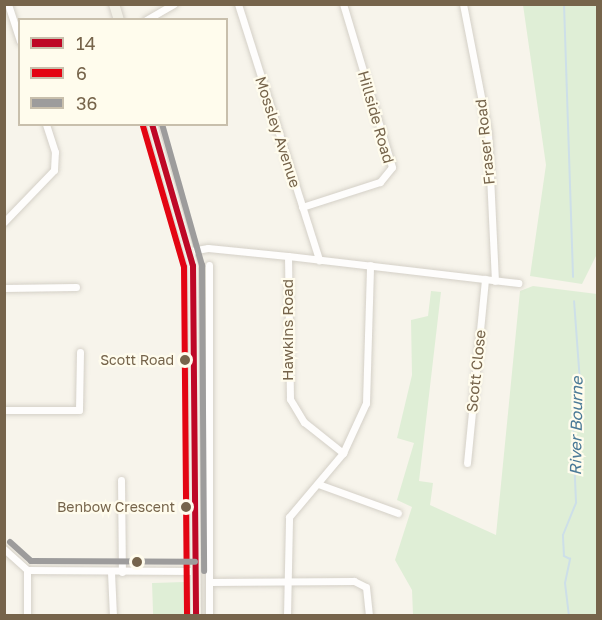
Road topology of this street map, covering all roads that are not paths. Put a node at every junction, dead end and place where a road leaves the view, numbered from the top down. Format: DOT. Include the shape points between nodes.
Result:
graph roads {
  1 [pos="8,4"];
  2 [pos="174,4"];
  3 [pos="238,4"];
  4 [pos="343,4"];
  5 [pos="463,4"];
  6 [pos="150,18"];
  7 [pos="18,35"];
  8 [pos="47,126"];
  9 [pos="153,126"];
  10 [pos="302,207"];
  11 [pos="4,222"];
  12 [pos="191,251"];
  13 [pos="288,256"];
  14 [pos="319,260"];
  15 [pos="209,265"];
  16 [pos="370,265"];
  17 [pos="486,279"];
  18 [pos="495,280"];
  19 [pos="518,283"];
  20 [pos="76,287"];
  21 [pos="4,288"];
  22 [pos="80,352"];
  23 [pos="4,410"];
  24 [pos="343,453"];
  25 [pos="467,463"];
  26 [pos="121,480"];
  27 [pos="318,484"];
  28 [pos="398,513"];
  29 [pos="4,549"];
  30 [pos="27,570"];
  31 [pos="195,571"];
  32 [pos="111,572"];
  33 [pos="122,572"];
  34 [pos="288,581"];
  35 [pos="209,582"];
  36 [pos="27,615"];
  37 [pos="113,615"];
  38 [pos="195,615"];
  39 [pos="209,615"];
  40 [pos="287,615"];
  41 [pos="369,615"];
  1 -- 7 [label="street"];
  2 -- 6 [label="street"];
  3 -- 10 [label="street, Mossley Avenue"];
  4 -- 10 [label="street, Hillside Road" via="392,167 380,182"];
  5 -- 18 [label="street, Fraser Road" via="488,133"];
  8 -- 11 [label="street" via="55,152 54,170"];
  9 -- 12 [label="main road"];
  10 -- 14 [label="street, Mossley Avenue"];
  12 -- 13 [label="street" via="208,248"];
  12 -- 31 [label="main road"];
  13 -- 14 [label="street"];
  13 -- 24 [label="street, Hawkins Road" via="290,399 304,422"];
  14 -- 16 [label="street"];
  15 -- 35 [label="street"];
  16 -- 17 [label="street"];
  16 -- 24 [label="street" via="369,381 360,421"];
  17 -- 18 [label="street"];
  17 -- 25 [label="street, Scott Close"];
  18 -- 19 [label="street"];
  20 -- 21 [label="street"];
  22 -- 23 [label="street" via="80,410"];
  24 -- 27 [label="street"];
  26 -- 33 [label="street"];
  27 -- 28 [label="street"];
  27 -- 34 [label="street" via="289,517"];
  29 -- 30 [label="street"];
  30 -- 32 [label="street"];
  30 -- 36 [label="street"];
  31 -- 33 [label="street"];
  31 -- 38 [label="main road"];
  32 -- 33 [label="street"];
  32 -- 37 [label="street"];
  34 -- 35 [label="street"];
  34 -- 40 [label="street"];
  34 -- 41 [label="street" via="361,583 369,593"];
  35 -- 39 [label="street"];
}
